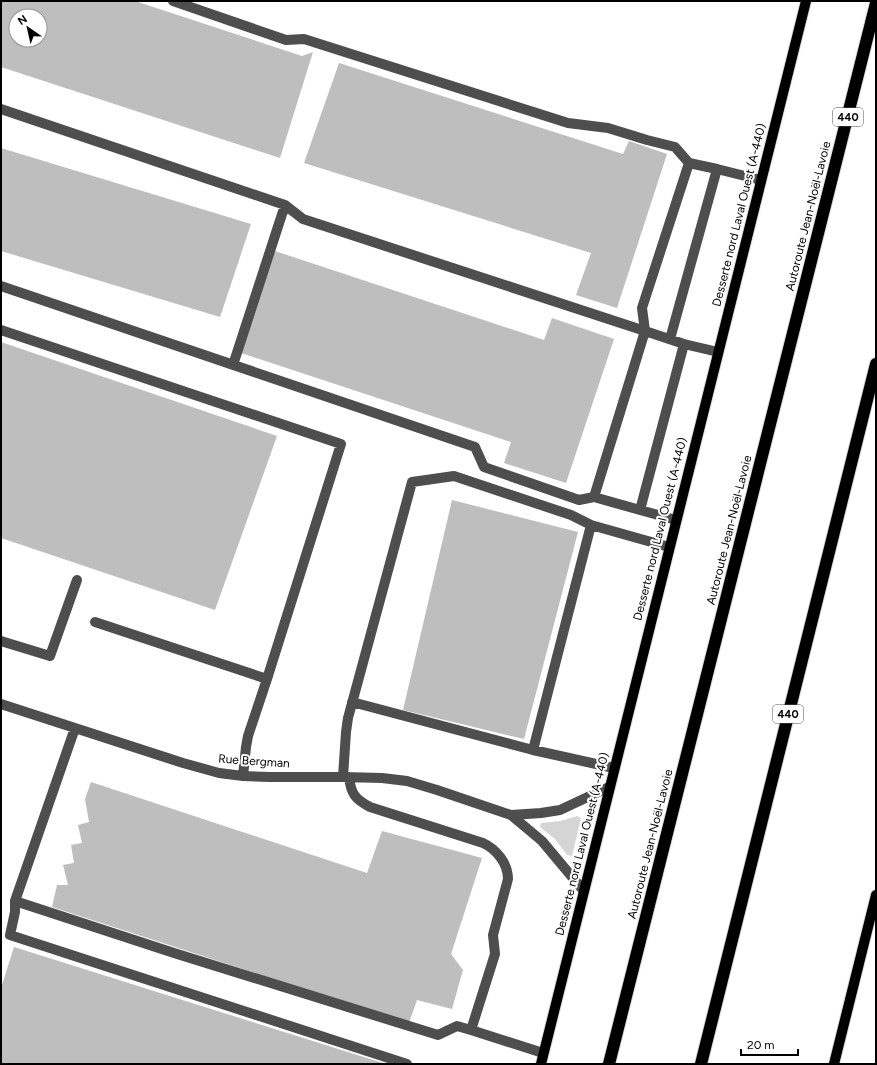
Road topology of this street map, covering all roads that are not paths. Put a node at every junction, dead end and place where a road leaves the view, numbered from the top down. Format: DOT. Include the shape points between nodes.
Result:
graph roads {
  1 [pos="173,1"];
  2 [pos="806,1"];
  3 [pos="876,3"];
  4 [pos="1,109"];
  5 [pos="689,163"];
  6 [pos="717,169"];
  7 [pos="761,180"];
  8 [pos="285,205"];
  9 [pos="1,286"];
  10 [pos="1,330"];
  11 [pos="645,331"];
  12 [pos="670,339"];
  13 [pos="684,344"];
  14 [pos="718,352"];
  15 [pos="876,364"];
  16 [pos="233,365"];
  17 [pos="594,498"];
  18 [pos="640,510"];
  19 [pos="676,520"];
  20 [pos="591,525"];
  21 [pos="669,547"];
  22 [pos="77,580"];
  23 [pos="95,622"];
  24 [pos="1,641"];
  25 [pos="267,679"];
  26 [pos="352,702"];
  27 [pos="1,704"];
  28 [pos="75,728"];
  29 [pos="533,750"];
  30 [pos="614,768"];
  31 [pos="244,776"];
  32 [pos="346,776"];
  33 [pos="609,787"];
  34 [pos="511,815"];
  35 [pos="583,890"];
  36 [pos="876,895"];
  37 [pos="15,900"];
  38 [pos="5,935"];
  39 [pos="471,1030"];
  40 [pos="543,1052"];
  41 [pos="407,1064"];
  42 [pos="541,1064"];
  43 [pos="609,1064"];
  44 [pos="701,1064"];
  45 [pos="834,1064"];
  1 -- 5 [label="street" via="286,40 304,39 568,123 608,128 675,147"];
  2 -- 7 [label="main road, Desserte nord Laval Ouest (A-440)"];
  3 -- 43 [label="highway, Autoroute Jean-Noël-Lavoie / 440"];
  4 -- 8 [label="street"];
  5 -- 6 [label="street"];
  5 -- 11 [label="street" via="642,308"];
  6 -- 7 [label="street"];
  6 -- 12 [label="street"];
  7 -- 14 [label="main road, Desserte nord Laval Ouest (A-440)"];
  8 -- 11 [label="street" via="303,219"];
  8 -- 16 [label="street"];
  9 -- 16 [label="street"];
  10 -- 25 [label="street" via="341,444"];
  11 -- 12 [label="street"];
  11 -- 17 [label="street"];
  12 -- 13 [label="street"];
  13 -- 14 [label="street"];
  13 -- 18 [label="street"];
  14 -- 19 [label="main road, Desserte nord Laval Ouest (A-440)"];
  15 -- 44 [label="highway, 440"];
  16 -- 17 [label="street" via="475,447 484,467 579,500"];
  17 -- 18 [label="street"];
  18 -- 19 [label="street"];
  19 -- 21 [label="main road, Desserte nord Laval Ouest (A-440)"];
  20 -- 21 [label="street"];
  20 -- 26 [label="street" via="571,514 454,476 412,482"];
  20 -- 29 [label="street"];
  21 -- 30 [label="main road, Desserte nord Laval Ouest (A-440)"];
  22 -- 24 [label="street" via="50,656"];
  23 -- 25 [label="street"];
  25 -- 31 [label="street" via="248,736"];
  26 -- 29 [label="street"];
  26 -- 32 [label="street" via="346,732"];
  27 -- 28 [label="street, Rue Bergman"];
  28 -- 31 [label="street, Rue Bergman" via="202,769"];
  28 -- 37 [label="street"];
  29 -- 30 [label="street"];
  30 -- 33 [label="main road, Desserte nord Laval Ouest (A-440)"];
  31 -- 32 [label="street, Rue Bergman"];
  32 -- 34 [label="street, Rue Bergman" via="407,781"];
  32 -- 39 [label="street" via="356,798 363,803 483,843 490,847 504,864 508,879 493,935 495,954"];
  33 -- 34 [label="street, Rue Bergman" via="560,810"];
  33 -- 35 [label="main road, Desserte nord Laval Ouest (A-440)"];
  34 -- 35 [label="street, Rue Bergman" via="542,841"];
  35 -- 40 [label="main road, Desserte nord Laval Ouest (A-440)"];
  36 -- 45 [label="main road"];
  37 -- 38 [label="street" via="15,912"];
  37 -- 39 [label="street" via="174,953 438,1035 457,1026"];
  38 -- 41 [label="street"];
  39 -- 40 [label="street"];
  40 -- 42 [label="main road, Desserte nord Laval Ouest (A-440)"];
}
